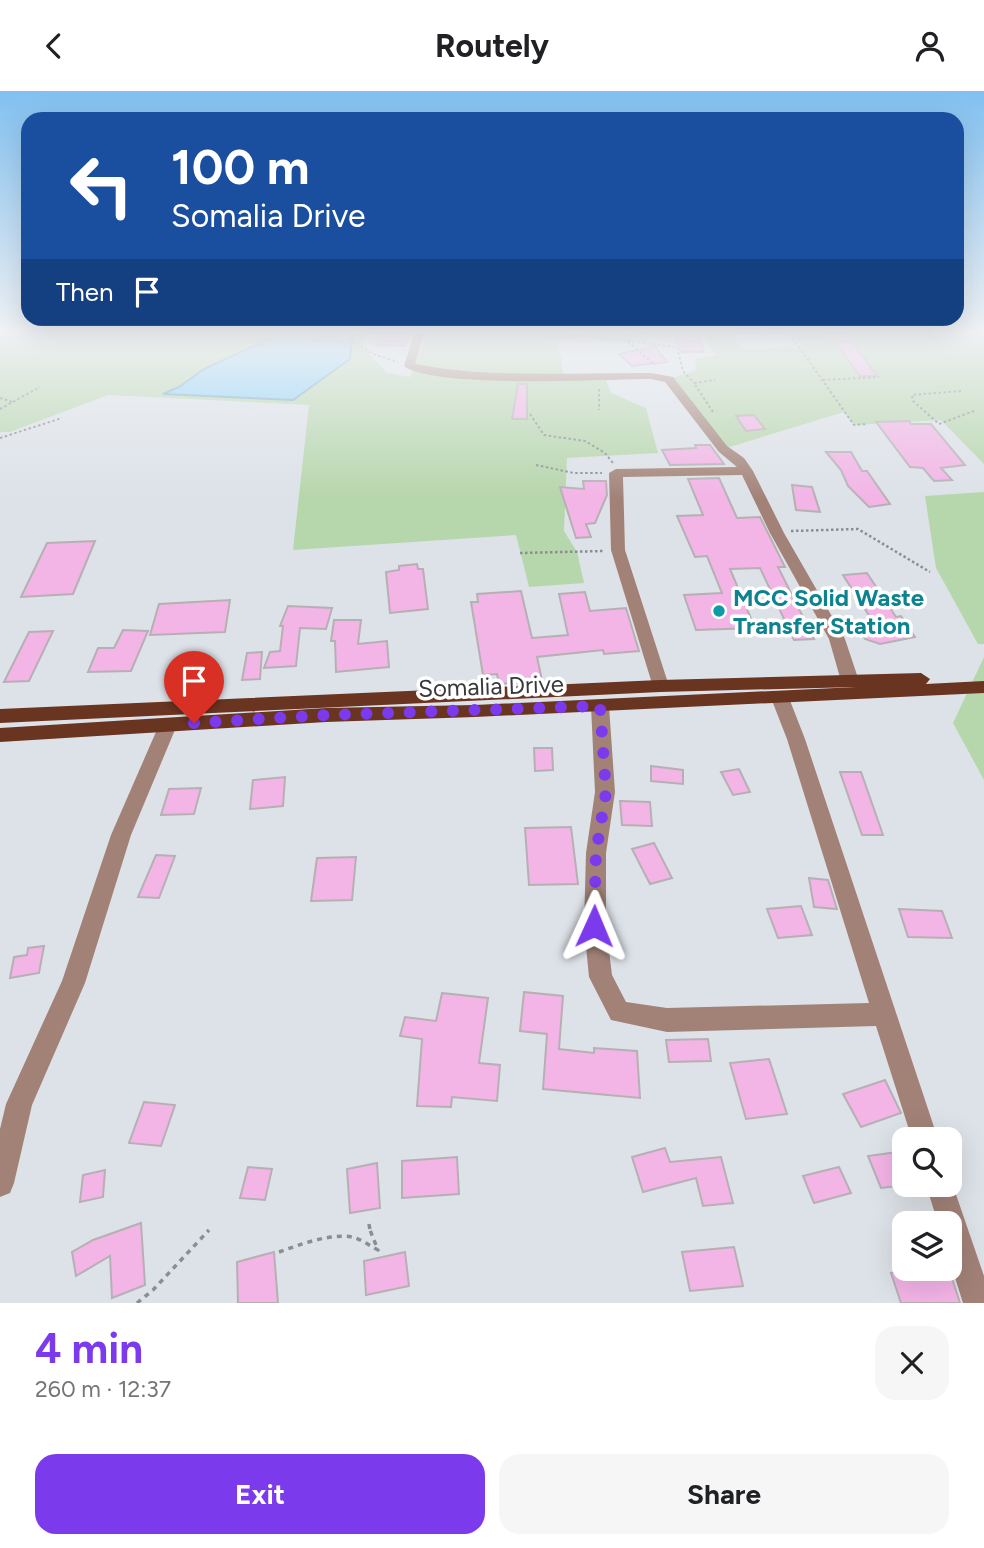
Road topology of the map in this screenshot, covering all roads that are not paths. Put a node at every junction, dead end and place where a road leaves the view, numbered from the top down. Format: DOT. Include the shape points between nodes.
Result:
graph roads {
  1 [pos="675,387"];
  2 [pos="747,471"];
  3 [pos="984,677"];
  4 [pos="850,681"];
  5 [pos="660,686"];
  6 [pos="984,687"];
  7 [pos="780,698"];
  8 [pos="600,706"];
  9 [pos="0,716"];
  10 [pos="168,725"];
  11 [pos="0,735"];
  12 [pos="885,1014"];
  13 [pos="921,1127"];
  14 [pos="0,1182"];
  15 [pos="944,1197"];
  16 [pos="978,1303"];
  1 -- 2 [label="street" via="723,449"];
  2 -- 4 [label="street" via="837,639"];
  2 -- 5 [label="street" via="614,466 618,550"];
  3 -- 4 [label="main road, Somalia Drive"];
  4 -- 5 [label="main road, Somalia Drive"];
  5 -- 9 [label="main road, Somalia Drive"];
  6 -- 7 [label="main road, Somalia Drive"];
  7 -- 8 [label="main road, Somalia Drive"];
  7 -- 12 [label="street"];
  8 -- 10 [label="main road, Somalia Drive"];
  8 -- 12 [label="street" via="606,792 596,853 594,926 601,977 619,1012 667,1020"];
  10 -- 11 [label="main road, Somalia Drive"];
  10 -- 14 [label="street" via="121,835 72,983 19,1104"];
  12 -- 13 [label="street"];
  15 -- 16 [label="street"];
}
